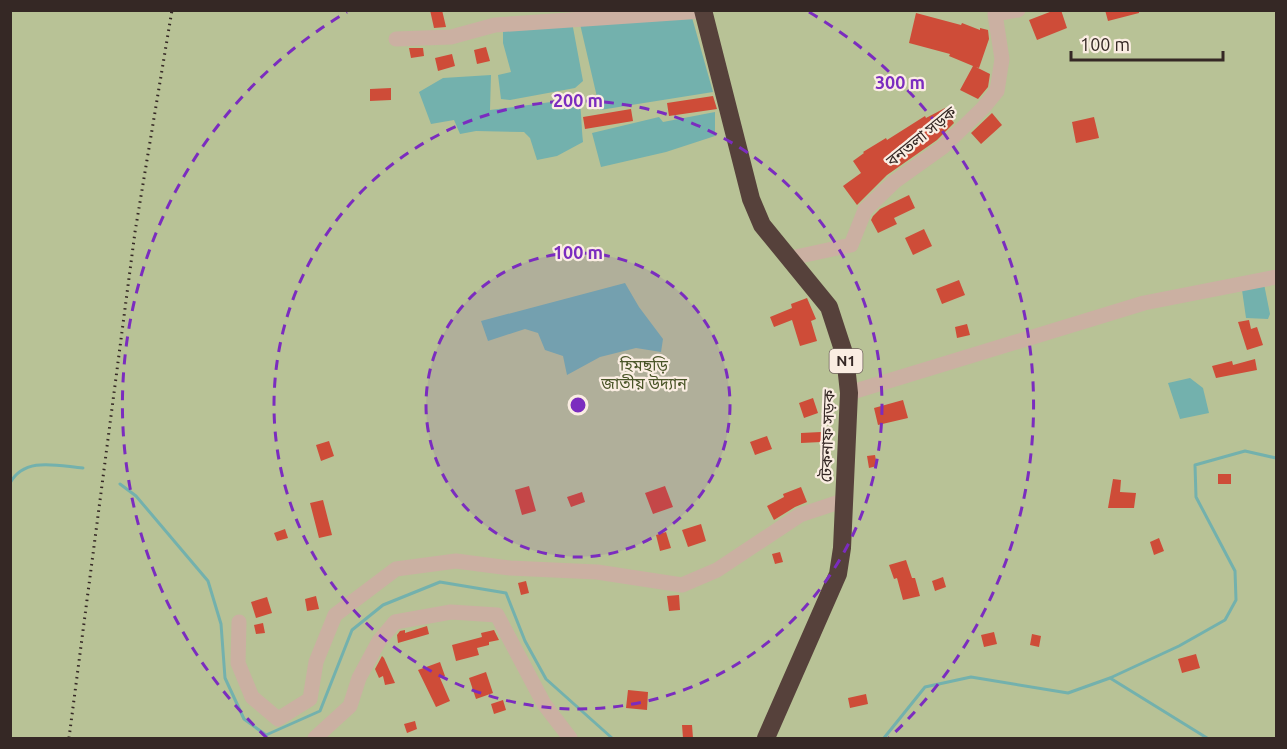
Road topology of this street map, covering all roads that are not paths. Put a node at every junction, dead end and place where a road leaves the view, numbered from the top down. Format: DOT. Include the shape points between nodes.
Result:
graph roads {
  1 [pos="703,10"];
  2 [pos="1018,10"];
  3 [pos="396,39"];
  4 [pos="791,258"];
  5 [pos="1276,277"];
  6 [pos="849,393"];
  7 [pos="845,500"];
  8 [pos="239,622"];
  9 [pos="768,735"];
  10 [pos="315,738"];
  11 [pos="570,738"];
  1 -- 3 [label="street" via="495,25 451,37"];
  1 -- 4 [label="highway, টেকনাফ সড়ক / N1" via="751,199 762,225"];
  2 -- 4 [label="street, বনতলা সড়ক" via="995,14 1002,59 997,91 983,108 943,147 894,182 865,210 850,245"];
  4 -- 6 [label="highway, টেকনাফ সড়ক / N1" via="829,307 845,356"];
  5 -- 6 [label="street" via="1144,303"];
  6 -- 7 [label="highway, টেকনাফ সড়ক / N1"];
  7 -- 8 [label="street" via="800,515 717,570 682,585 597,572 456,561 396,569 335,615 316,662 310,699 278,719 252,697 238,663"];
  7 -- 9 [label="highway, টেকনাফ সড়ক / N1" via="838,574"];
  10 -- 11 [label="street" via="350,706 378,641 395,622 451,612 497,615 544,704"];
}
